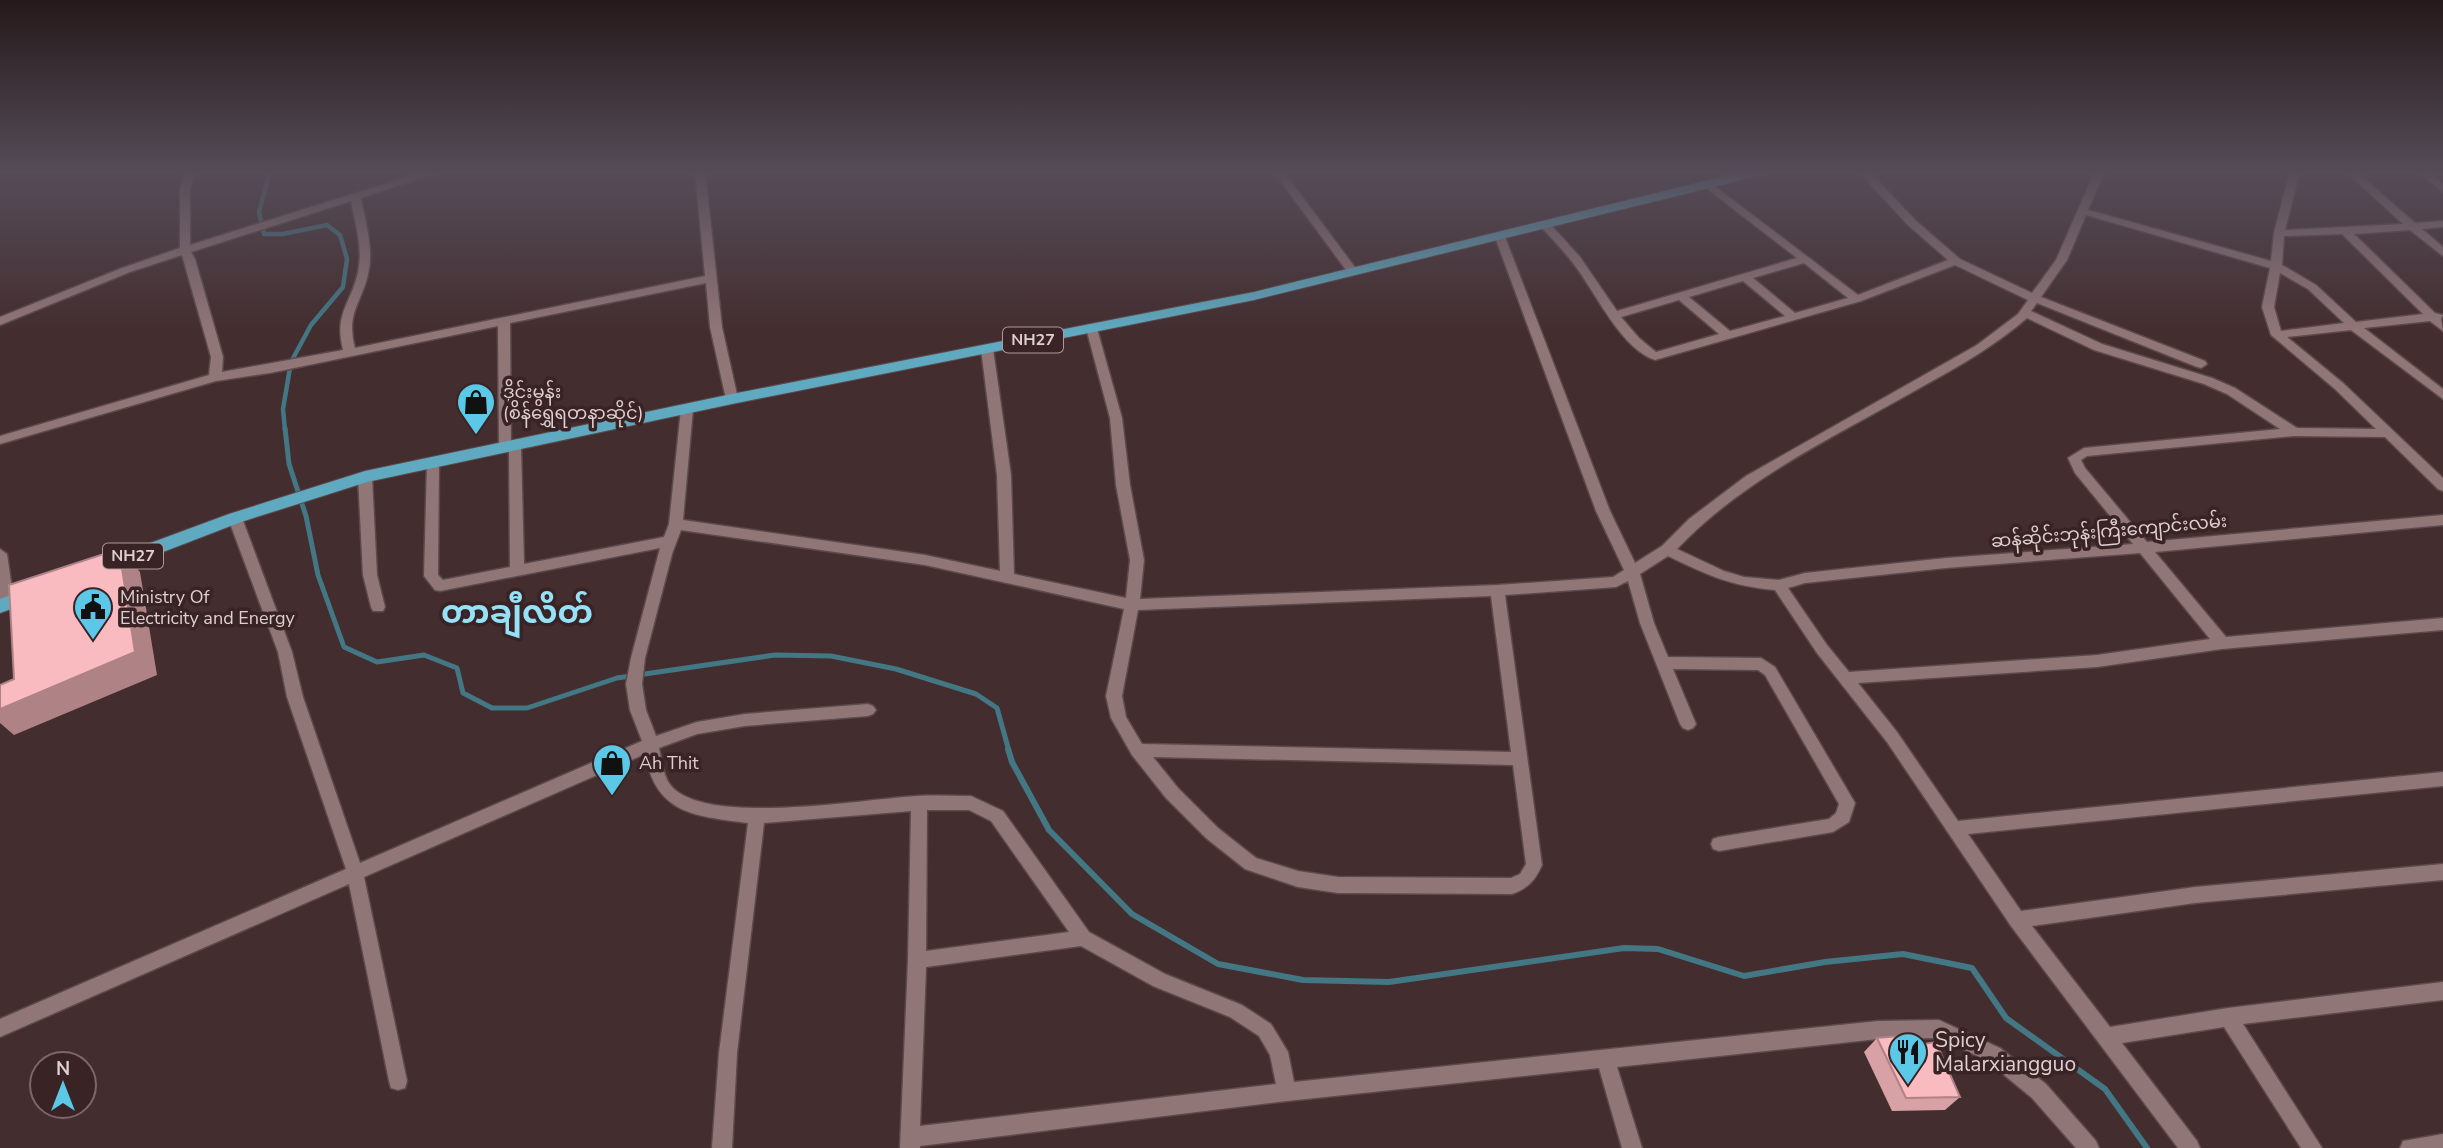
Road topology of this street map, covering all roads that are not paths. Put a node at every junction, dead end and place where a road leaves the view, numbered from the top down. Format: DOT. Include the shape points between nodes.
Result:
graph roads {
  1 [pos="185,225"];
  2 [pos="269,225"];
  3 [pos="359,225"];
  4 [pos="704,225"];
  5 [pos="1318,225"];
  6 [pos="1552,225"];
  7 [pos="1761,225"];
  8 [pos="1914,225"];
  9 [pos="2076,225"];
  10 [pos="2130,225"];
  11 [pos="2281,225"];
  12 [pos="2435,225"];
  13 [pos="1546,226"];
  14 [pos="2414,226"];
  15 [pos="2344,231"];
  16 [pos="2279,233"];
  17 [pos="1500,237"];
  18 [pos="185,250"];
  19 [pos="2443,253"];
  20 [pos="1807,259"];
  21 [pos="1956,261"];
  22 [pos="2276,266"];
  23 [pos="1353,272"];
  24 [pos="1743,276"];
  25 [pos="709,279"];
  26 [pos="1680,295"];
  27 [pos="2035,298"];
  28 [pos="1857,299"];
  29 [pos="2024,312"];
  30 [pos="1615,315"];
  31 [pos="1792,316"];
  32 [pos="2437,316"];
  33 [pos="0,321"];
  34 [pos="504,323"];
  35 [pos="2443,327"];
  36 [pos="1092,328"];
  37 [pos="2356,328"];
  38 [pos="1726,334"];
  39 [pos="2277,335"];
  40 [pos="988,349"];
  41 [pos="350,353"];
  42 [pos="2201,364"];
  43 [pos="215,377"];
  44 [pos="2443,395"];
  45 [pos="732,399"];
  46 [pos="687,409"];
  47 [pos="2294,432"];
  48 [pos="2386,433"];
  49 [pos="0,440"];
  50 [pos="510,447"];
  51 [pos="433,463"];
  52 [pos="366,477"];
  53 [pos="2443,486"];
  54 [pos="235,518"];
  55 [pos="2443,520"];
  56 [pos="676,524"];
  57 [pos="670,541"];
  58 [pos="2145,548"];
  59 [pos="1667,550"];
  60 [pos="0,554"];
  61 [pos="517,570"];
  62 [pos="1632,571"];
  63 [pos="83,575"];
  64 [pos="1007,578"];
  65 [pos="1779,584"];
  66 [pos="45,589"];
  67 [pos="1497,590"];
  68 [pos="4,605"];
  69 [pos="1132,605"];
  70 [pos="378,607"];
  71 [pos="2443,624"];
  72 [pos="2222,643"];
  73 [pos="1664,663"];
  74 [pos="1846,678"];
  75 [pos="868,710"];
  76 [pos="1688,724"];
  77 [pos="651,744"];
  78 [pos="1138,750"];
  79 [pos="1521,759"];
  80 [pos="2443,779"];
  81 [pos="919,803"];
  82 [pos="757,817"];
  83 [pos="1957,828"];
  84 [pos="1719,844"];
  85 [pos="355,872"];
  86 [pos="2443,872"];
  87 [pos="2017,920"];
  88 [pos="1083,938"];
  89 [pos="917,960"];
  90 [pos="2443,991"];
  91 [pos="2228,1017"];
  92 [pos="0,1028"];
  93 [pos="2106,1037"];
  94 [pos="1605,1059"];
  95 [pos="398,1081"];
  96 [pos="1287,1092"];
  97 [pos="911,1143"];
  98 [pos="2443,1143"];
  99 [pos="722,1148"];
  100 [pos="1632,1148"];
  101 [pos="2089,1148"];
  102 [pos="2190,1148"];
  103 [pos="2312,1148"];
  104 [pos="2410,1148"];
  1 -- 18 [label="street"];
  2 -- 18 [label="street"];
  3 -- 41 [label="street" via="364,268 346,314 344,333"];
  4 -- 25 [label="street"];
  5 -- 23 [label="street"];
  6 -- 13 [label="main road, NH27"];
  7 -- 20 [label="street"];
  8 -- 21 [label="street"];
  9 -- 27 [label="street" via="2061,260"];
  10 -- 22 [label="street"];
  11 -- 16 [label="street"];
  12 -- 14 [label="street"];
  13 -- 17 [label="main road, NH27"];
  13 -- 30 [label="street" via="1577,259"];
  14 -- 15 [label="street"];
  14 -- 19 [label="street"];
  15 -- 16 [label="street"];
  15 -- 32 [label="street"];
  16 -- 22 [label="street"];
  17 -- 23 [label="main road, NH27"];
  17 -- 62 [label="street" via="1603,511"];
  18 -- 33 [label="street"];
  18 -- 43 [label="street" via="216,357"];
  20 -- 24 [label="street"];
  20 -- 28 [label="street"];
  21 -- 27 [label="street"];
  21 -- 28 [label="street"];
  22 -- 37 [label="street" via="2312,287"];
  22 -- 39 [label="street" via="2268,307"];
  23 -- 36 [label="main road, NH27"];
  24 -- 26 [label="street"];
  24 -- 31 [label="street"];
  25 -- 34 [label="street"];
  25 -- 45 [label="street"];
  26 -- 30 [label="street"];
  26 -- 38 [label="street"];
  27 -- 29 [label="street"];
  27 -- 42 [label="street"];
  28 -- 31 [label="street"];
  29 -- 47 [label="street" via="2098,347 2231,391"];
  29 -- 59 [label="street" via="1981,348 1751,479"];
  30 -- 38 [label="street" via="1646,354 1655,356"];
  31 -- 38 [label="street"];
  32 -- 35 [label="street"];
  32 -- 37 [label="street"];
  34 -- 41 [label="street"];
  34 -- 50 [label="street"];
  36 -- 40 [label="main road, NH27"];
  36 -- 69 [label="street" via="1116,418 1137,561"];
  37 -- 39 [label="street"];
  37 -- 44 [label="street"];
  39 -- 48 [label="street" via="2339,386"];
  40 -- 45 [label="main road, NH27"];
  40 -- 64 [label="street" via="1004,475"];
  41 -- 43 [label="street"];
  43 -- 49 [label="street"];
  45 -- 46 [label="main road, NH27"];
  46 -- 50 [label="main road, NH27"];
  46 -- 56 [label="street"];
  47 -- 48 [label="street"];
  47 -- 58 [label="street" via="2084,452 2074,458"];
  48 -- 53 [label="street"];
  50 -- 51 [label="main road, NH27"];
  50 -- 61 [label="street"];
  51 -- 52 [label="main road, NH27"];
  51 -- 61 [label="street" via="431,576 440,586"];
  52 -- 54 [label="main road, NH27"];
  52 -- 70 [label="street" via="370,575"];
  54 -- 63 [label="main road, NH27"];
  54 -- 85 [label="street" via="285,652 295,697"];
  55 -- 58 [label="street, ဆန်ဆိုင်းဘုန်းကြီးကျောင်းလမ်း"];
  56 -- 57 [label="street"];
  56 -- 64 [label="street" via="925,560"];
  57 -- 61 [label="street"];
  57 -- 77 [label="street" via="634,684"];
  58 -- 65 [label="street, ဆန်ဆိုင်းဘုန်းကြီးကျောင်းလမ်း" via="1945,563"];
  58 -- 72 [label="street"];
  59 -- 62 [label="street"];
  59 -- 65 [label="street, ဆန်ဆိုင်းဘုန်းကြီးကျောင်းလမ်း" via="1732,579"];
  60 -- 68 [label="street"];
  62 -- 67 [label="street" via="1616,582"];
  62 -- 73 [label="street"];
  64 -- 69 [label="street"];
  65 -- 74 [label="street"];
  66 -- 68 [label="main road"];
  67 -- 69 [label="street"];
  67 -- 79 [label="street"];
  69 -- 78 [label="street" via="1114,696 1119,718"];
  71 -- 72 [label="street"];
  72 -- 74 [label="street" via="2097,661"];
  73 -- 76 [label="street"];
  73 -- 84 [label="street" via="1761,664 1770,671 1847,803 1843,817 1833,825"];
  74 -- 83 [label="street"];
  75 -- 77 [label="street" via="745,720 697,728"];
  77 -- 82 [label="street" via="656,772 668,793 699,809"];
  77 -- 85 [label="street"];
  78 -- 79 [label="street"];
  78 -- 79 [label="street" via="1172,793 1251,864 1298,879 1338,885 1512,886 1527,879 1534,865"];
  80 -- 83 [label="street"];
  81 -- 82 [label="street"];
  81 -- 88 [label="street" via="971,803 997,816"];
  81 -- 89 [label="street"];
  82 -- 99 [label="street" via="728,1053"];
  83 -- 87 [label="street"];
  85 -- 92 [label="street"];
  85 -- 95 [label="street"];
  86 -- 87 [label="street" via="2195,895"];
  87 -- 93 [label="street"];
  88 -- 89 [label="street"];
  88 -- 96 [label="street" via="1159,981 1236,1011 1265,1030 1279,1052"];
  89 -- 97 [label="street"];
  90 -- 91 [label="street"];
  91 -- 93 [label="street"];
  91 -- 103 [label="street"];
  93 -- 102 [label="street"];
  94 -- 96 [label="street"];
  94 -- 100 [label="street"];
  94 -- 101 [label="street" via="1878,1030 1939,1029 1993,1054 2011,1068 2039,1091"];
  96 -- 97 [label="street"];
  98 -- 104 [label="street"];
}
